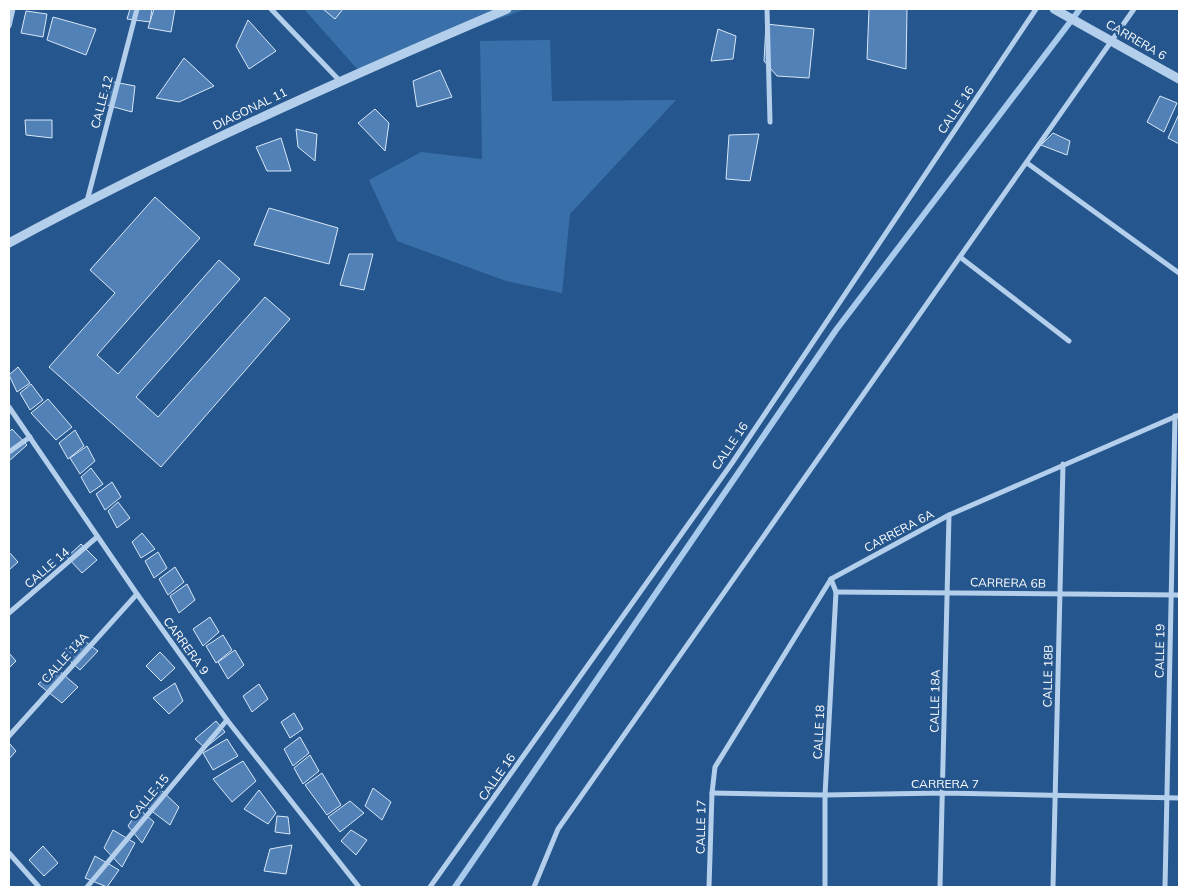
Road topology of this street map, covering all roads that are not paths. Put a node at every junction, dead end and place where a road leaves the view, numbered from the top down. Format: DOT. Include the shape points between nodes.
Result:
graph roads {
  1 [pos="13,9"];
  2 [pos="137,9"];
  3 [pos="271,9"];
  4 [pos="507,9"];
  5 [pos="767,9"];
  6 [pos="1036,9"];
  7 [pos="1054,9"];
  8 [pos="1134,9"];
  9 [pos="9,26"];
  10 [pos="1113,40"];
  11 [pos="1179,79"];
  12 [pos="339,80"];
  13 [pos="770,122"];
  14 [pos="1027,163"];
  15 [pos="87,201"];
  16 [pos="9,243"];
  17 [pos="960,257"];
  18 [pos="1179,273"];
  19 [pos="1069,341"];
  20 [pos="9,407"];
  21 [pos="1177,416"];
  22 [pos="30,437"];
  23 [pos="9,452"];
  24 [pos="1063,464"];
  25 [pos="949,515"];
  26 [pos="97,537"];
  27 [pos="831,578"];
  28 [pos="836,592"];
  29 [pos="948,593"];
  30 [pos="136,594"];
  31 [pos="1060,594"];
  32 [pos="1171,595"];
  33 [pos="1179,595"];
  34 [pos="9,613"];
  35 [pos="227,720"];
  36 [pos="9,736"];
  37 [pos="942,793"];
  38 [pos="712,794"];
  39 [pos="825,795"];
  40 [pos="1055,796"];
  41 [pos="1167,798"];
  42 [pos="1179,798"];
  43 [pos="9,853"];
  44 [pos="38,887"];
  45 [pos="87,887"];
  46 [pos="359,887"];
  47 [pos="430,887"];
  48 [pos="534,887"];
  49 [pos="710,887"];
  50 [pos="825,887"];
  51 [pos="940,887"];
  52 [pos="1053,887"];
  53 [pos="1165,887"];
  1 -- 9 [label="street"];
  2 -- 15 [label="street, CALLE 12"];
  3 -- 12 [label="street"];
  4 -- 12 [label="street, DIAGONAL 11"];
  5 -- 13 [label="street"];
  6 -- 47 [label="street, CALLE 16" via="732,463"];
  7 -- 10 [label="street, CARRERA 6"];
  8 -- 10 [label="street"];
  10 -- 11 [label="street, CARRERA 6"];
  10 -- 14 [label="street"];
  12 -- 15 [label="street, DIAGONAL 11"];
  14 -- 17 [label="street"];
  14 -- 18 [label="street"];
  15 -- 16 [label="street, DIAGONAL 11"];
  17 -- 19 [label="street"];
  17 -- 48 [label="street" via="558,829"];
  20 -- 22 [label="street, CARRERA 9"];
  21 -- 24 [label="street, CARRERA 6A"];
  21 -- 32 [label="street, CALLE 19"];
  22 -- 23 [label="street"];
  22 -- 26 [label="street, CARRERA 9"];
  24 -- 25 [label="street, CARRERA 6A"];
  24 -- 31 [label="street, CALLE 18B"];
  25 -- 27 [label="street, CARRERA 6A"];
  25 -- 29 [label="street, CALLE 18A"];
  26 -- 30 [label="street, CARRERA 9"];
  26 -- 34 [label="street, CALLE 14"];
  27 -- 28 [label="street, CALLE 18"];
  27 -- 38 [label="street, CALLE 17" via="715,767"];
  28 -- 29 [label="street, CARRERA 6B"];
  28 -- 39 [label="street, CALLE 18"];
  29 -- 31 [label="street, CARRERA 6B"];
  29 -- 37 [label="street, CALLE 18A"];
  30 -- 35 [label="street, CARRERA 9"];
  30 -- 36 [label="street, CALLE 14A"];
  31 -- 32 [label="street, CARRERA 6B"];
  31 -- 40 [label="street, CALLE 18B"];
  32 -- 33 [label="street, CARRERA 6B"];
  32 -- 41 [label="street, CALLE 19"];
  35 -- 45 [label="street, CALLE 15"];
  35 -- 46 [label="street, CARRERA 9"];
  37 -- 39 [label="street, CARRERA 7"];
  37 -- 40 [label="street, CARRERA 7"];
  37 -- 51 [label="street, CALLE 18A"];
  38 -- 39 [label="street, CARRERA 7"];
  38 -- 49 [label="street, CALLE 17"];
  39 -- 50 [label="street, CALLE 18"];
  40 -- 41 [label="street, CARRERA 7"];
  40 -- 52 [label="street, CALLE 18B"];
  41 -- 42 [label="street, CARRERA 7"];
  41 -- 53 [label="street, CALLE 19"];
  43 -- 44 [label="street"];
}
